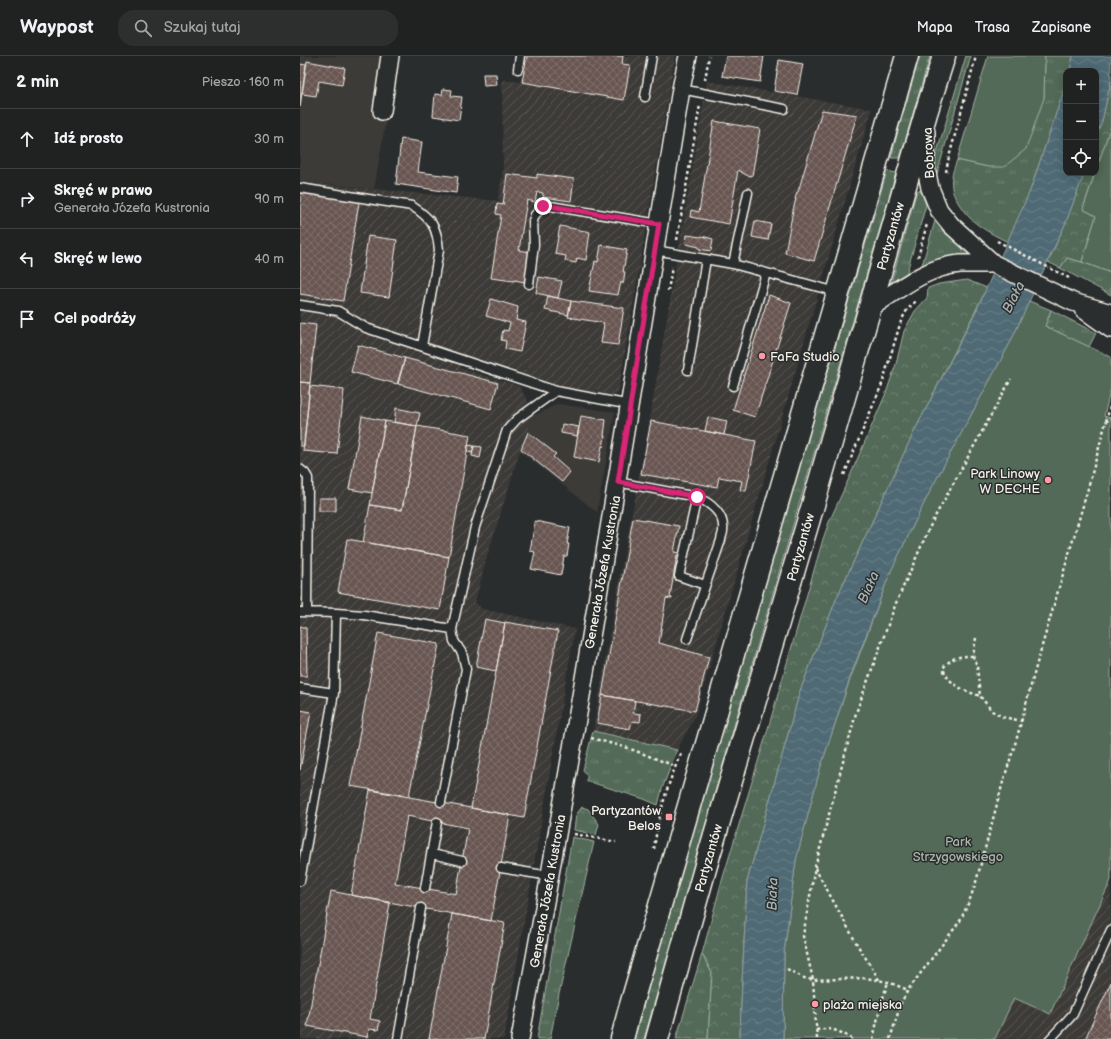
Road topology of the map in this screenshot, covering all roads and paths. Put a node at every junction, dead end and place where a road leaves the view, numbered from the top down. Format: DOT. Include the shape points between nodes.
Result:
graph roads {
  1 [pos="390,56"];
  2 [pos="520,56"];
  3 [pos="652,56"];
  4 [pos="688,56"];
  5 [pos="907,56"];
  6 [pos="944,56"];
  7 [pos="976,56"];
  8 [pos="518,69"];
  9 [pos="681,89"];
  10 [pos="645,97"];
  11 [pos="784,109"];
  12 [pos="382,112"];
  13 [pos="926,113"];
  14 [pos="946,173"];
  15 [pos="300,188"];
  16 [pos="748,193"];
  17 [pos="659,224"];
  18 [pos="991,238"];
  19 [pos="655,250"];
  20 [pos="706,259"];
  21 [pos="733,264"];
  22 [pos="994,264"];
  23 [pos="766,273"];
  24 [pos="1072,280"];
  25 [pos="529,284"];
  26 [pos="839,292"];
  27 [pos="1073,302"];
  28 [pos="300,305"];
  29 [pos="869,309"];
  30 [pos="1111,313"];
  31 [pos="1111,329"];
  32 [pos="422,346"];
  33 [pos="688,370"];
  34 [pos="1011,379"];
  35 [pos="733,386"];
  36 [pos="556,391"];
  37 [pos="1111,403"];
  38 [pos="630,405"];
  39 [pos="1111,418"];
  40 [pos="1106,422"];
  41 [pos="300,469"];
  42 [pos="618,482"];
  43 [pos="304,496"];
  44 [pos="697,497"];
  45 [pos="706,585"];
  46 [pos="304,612"];
  47 [pos="336,613"];
  48 [pos="452,629"];
  49 [pos="976,638"];
  50 [pos="687,639"];
  51 [pos="973,656"];
  52 [pos="300,688"];
  53 [pos="334,693"];
  54 [pos="980,696"];
  55 [pos="1022,721"];
  56 [pos="587,737"];
  57 [pos="675,766"];
  58 [pos="441,802"];
  59 [pos="437,822"];
  60 [pos="570,833"];
  61 [pos="616,842"];
  62 [pos="432,854"];
  63 [pos="462,861"];
  64 [pos="815,867"];
  65 [pos="501,868"];
  66 [pos="550,876"];
  67 [pos="300,881"];
  68 [pos="425,888"];
  69 [pos="421,908"];
  70 [pos="1111,930"];
  71 [pos="787,969"];
  72 [pos="813,980"];
  73 [pos="879,980"];
  74 [pos="888,982"];
  75 [pos="908,990"];
  76 [pos="816,1030"];
  77 [pos="398,1039"];
  78 [pos="520,1039"];
  79 [pos="622,1039"];
  80 [pos="657,1039"];
  81 [pos="817,1039"];
  82 [pos="852,1039"];
  83 [pos="873,1039"];
  84 [pos="890,1039"];
  85 [pos="1050,1039"];
  1 -- 12 [label="street"];
  2 -- 8 [label="lane"];
  3 -- 10 [label="lane"];
  4 -- 9 [label="street, Generała Józefa Kustronia"];
  5 -- 26 [label="main road"];
  6 -- 13 [label="main road, Partyzantów"];
  7 -- 14 [label="path"];
  9 -- 11 [label="lane"];
  9 -- 17 [label="street, Generała Józefa Kustronia"];
  13 -- 22 [label="street, Bobrowa" via="926,168 930,188 939,210 951,225"];
  13 -- 29 [label="main road, Partyzantów"];
  15 -- 32 [label="lane" via="412,206 433,224 438,236 439,250"];
  16 -- 21 [label="lane"];
  17 -- 19 [label="street, Generała Józefa Kustronia"];
  17 -- 25 [label="lane" via="543,206 533,221 534,245"];
  18 -- 24 [label="path"];
  19 -- 20 [label="lane"];
  19 -- 38 [label="street, Generała Józefa Kustronia"];
  20 -- 21 [label="lane"];
  20 -- 33 [label="lane"];
  21 -- 23 [label="lane"];
  22 -- 27 [label="street, Bobrowa"];
  22 -- 29 [label="street, Bobrowa" via="959,264 934,270 918,277"];
  23 -- 26 [label="lane"];
  23 -- 35 [label="lane"];
  26 -- 79 [label="main road"];
  27 -- 30 [label="street, Bobrowa"];
  27 -- 31 [label="street, Bobrowa"];
  28 -- 32 [label="lane" via="338,311 366,328"];
  29 -- 80 [label="main road, Partyzantów"];
  32 -- 36 [label="lane"];
  34 -- 64 [label="path" via="932,522 896,603 856,713"];
  36 -- 38 [label="lane"];
  36 -- 48 [label="lane" via="516,419 508,430 475,527"];
  37 -- 40 [label="path"];
  38 -- 42 [label="street, Generała Józefa Kustronia"];
  39 -- 40 [label="path"];
  40 -- 55 [label="path"];
  41 -- 43 [label="lane" via="308,478"];
  42 -- 44 [label="lane"];
  42 -- 66 [label="street, Generała Józefa Kustronia"];
  43 -- 46 [label="lane"];
  44 -- 45 [label="lane" via="713,507 723,525 721,540"];
  44 -- 45 [label="lane" via="679,576"];
  45 -- 50 [label="lane"];
  46 -- 47 [label="lane"];
  47 -- 48 [label="lane"];
  47 -- 53 [label="lane"];
  48 -- 58 [label="lane" via="466,670"];
  49 -- 51 [label="path"];
  51 -- 54 [label="path" via="978,666"];
  51 -- 54 [label="path" via="953,659 943,668 945,675 958,688"];
  52 -- 53 [label="lane"];
  53 -- 67 [label="lane"];
  54 -- 55 [label="path" via="992,711 1003,717"];
  55 -- 75 [label="path" via="969,902 960,921"];
  56 -- 57 [label="path" via="628,748"];
  59 -- 62 [label="lane"];
  60 -- 61 [label="path"];
  62 -- 63 [label="lane"];
  62 -- 68 [label="lane"];
  64 -- 72 [label="path" via="803,936"];
  64 -- 73 [label="path"];
  65 -- 66 [label="lane"];
  66 -- 78 [label="street, Generała Józefa Kustronia"];
  69 -- 77 [label="lane"];
  70 -- 85 [label="lane" via="1073,1014"];
  71 -- 72 [label="path"];
  72 -- 73 [label="path"];
  72 -- 76 [label="path"];
  73 -- 74 [label="path"];
  74 -- 75 [label="path"];
  74 -- 83 [label="path"];
  75 -- 84 [label="path" via="901,1003"];
  76 -- 81 [label="path"];
  76 -- 82 [label="path" via="836,1029"];
}
